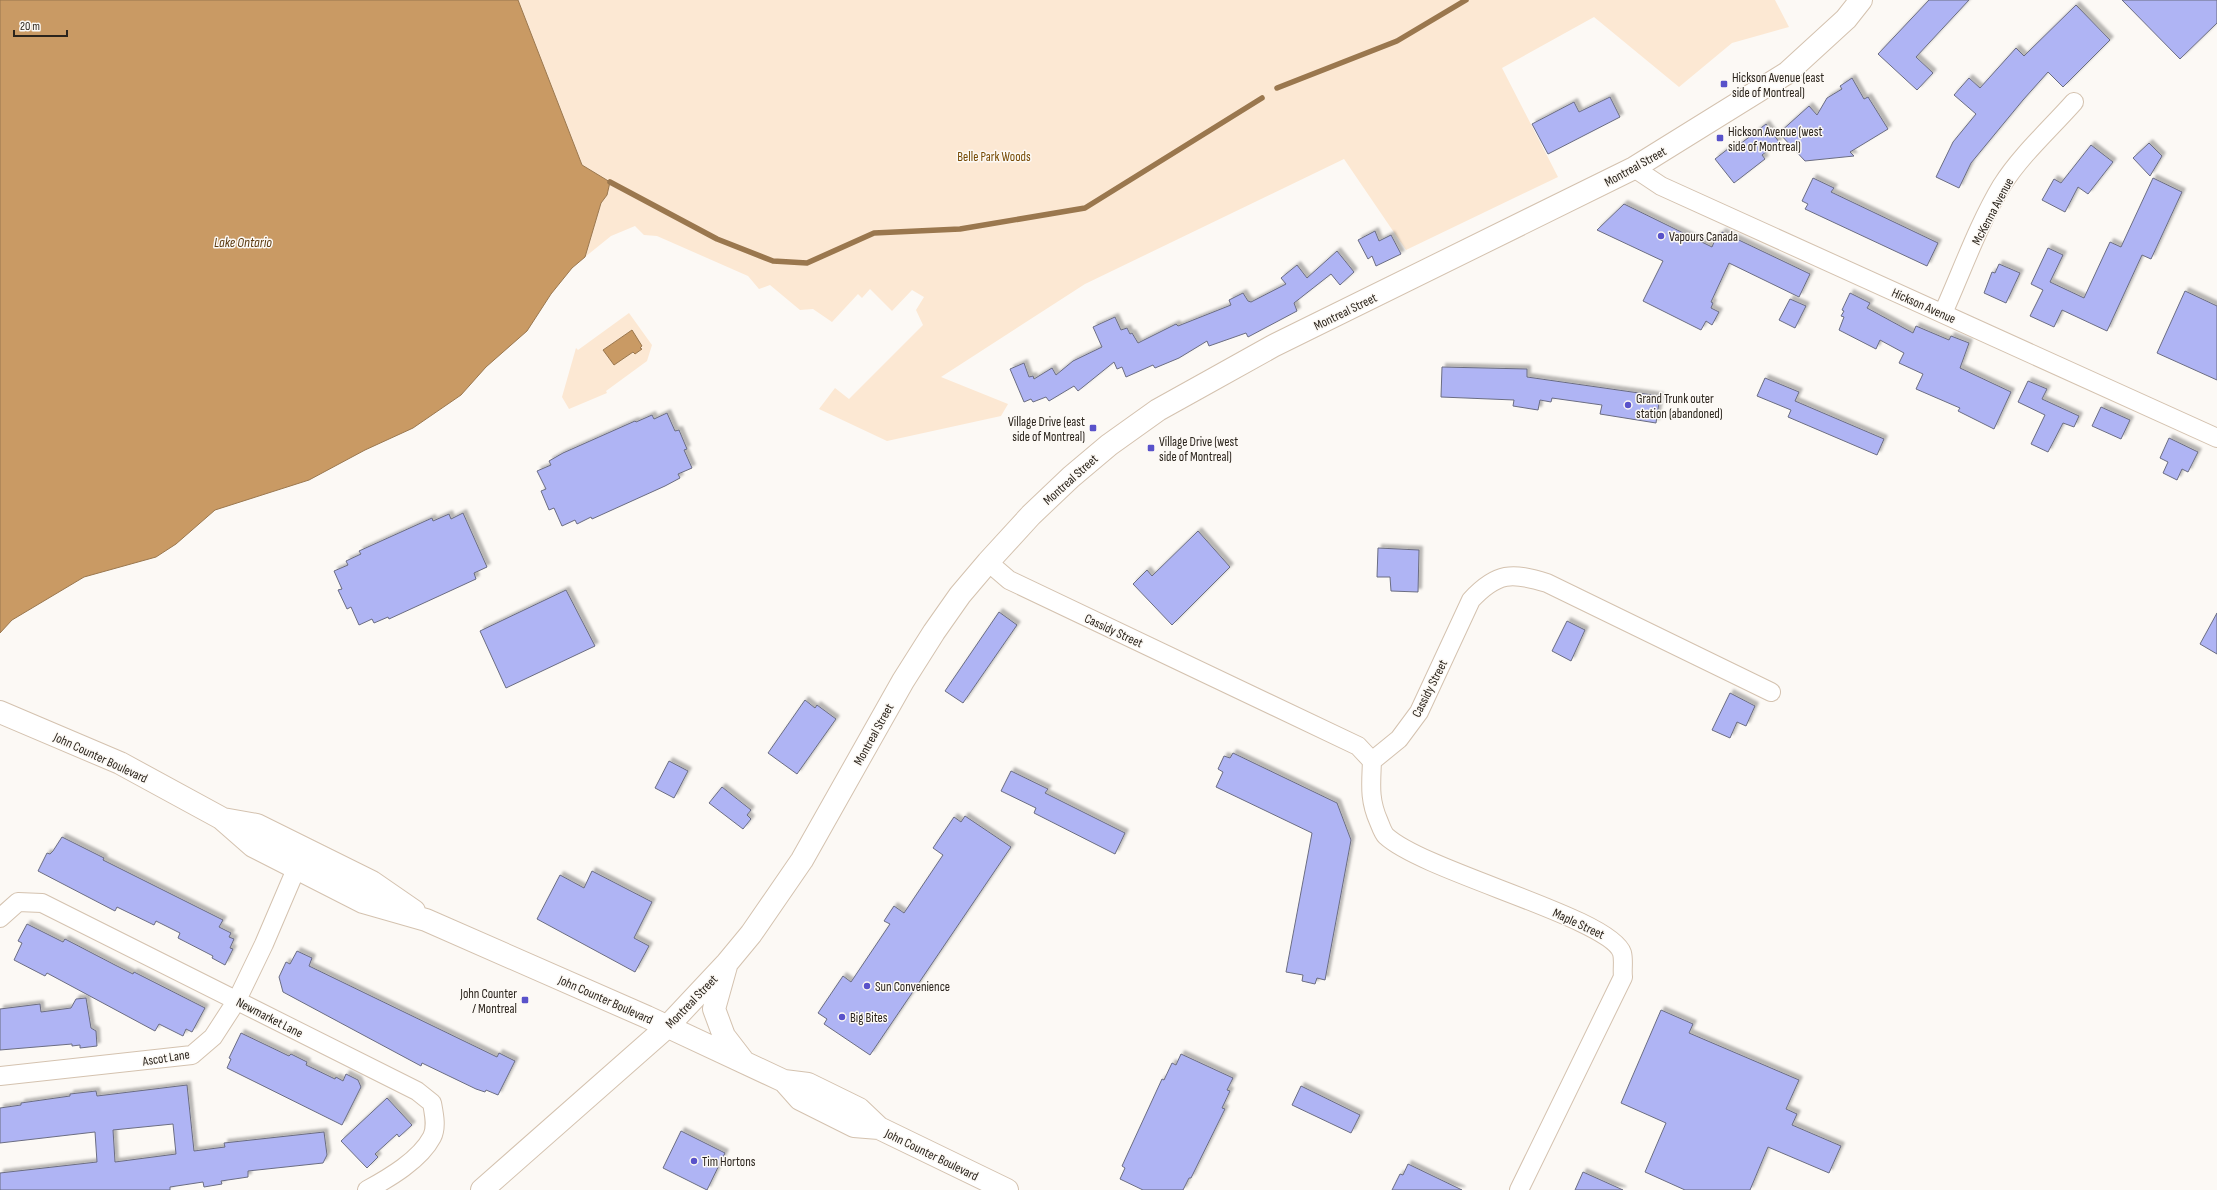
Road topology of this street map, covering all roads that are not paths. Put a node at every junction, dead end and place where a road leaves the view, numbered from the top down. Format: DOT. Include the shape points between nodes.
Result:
graph roads {
  1 [pos="1861,0"];
  2 [pos="2074,102"];
  3 [pos="1634,168"];
  4 [pos="1943,314"];
  5 [pos="2217,438"];
  6 [pos="988,562"];
  7 [pos="1771,692"];
  8 [pos="0,712"];
  9 [pos="1372,760"];
  10 [pos="221,818"];
  11 [pos="305,849"];
  12 [pos="296,869"];
  13 [pos="0,918"];
  14 [pos="426,920"];
  15 [pos="727,963"];
  16 [pos="237,1000"];
  17 [pos="667,1027"];
  18 [pos="745,1063"];
  19 [pos="0,1076"];
  20 [pos="367,1190"];
  21 [pos="482,1190"];
  22 [pos="1007,1190"];
  23 [pos="1519,1190"];
  1 -- 3 [label="main road, Montreal Street" via="1846,19 1787,73"];
  2 -- 4 [label="street, McKenna Avenue" via="2002,185"];
  3 -- 4 [label="street, Hickson Avenue" via="1661,186"];
  3 -- 6 [label="main road, Montreal Street" via="1273,346 1158,410 1109,445 1071,477 1031,515"];
  4 -- 5 [label="street, Hickson Avenue"];
  6 -- 9 [label="street, Cassidy Street" via="1009,580 1358,746"];
  6 -- 15 [label="main road, Montreal Street" via="960,595 934,632 899,687 802,860 751,934"];
  7 -- 9 [label="street, Cassidy Street" via="1547,583 1521,575 1500,578 1485,585 1471,600 1419,712 1399,738"];
  8 -- 10 [label="main road, John Counter Boulevard" via="120,763"];
  9 -- 23 [label="street, Maple Street" via="1372,805 1385,835 1409,851 1454,872 1583,923 1608,936 1622,953 1622,977"];
  10 -- 11 [label="main road, John Counter Boulevard" via="257,825"];
  10 -- 12 [label="main road, John Counter Boulevard" via="253,846"];
  11 -- 12 [label="street, Ascot Lane"];
  11 -- 14 [label="main road, John Counter Boulevard" via="372,882"];
  12 -- 14 [label="main road, John Counter Boulevard" via="363,902"];
  12 -- 16 [label="street, Ascot Lane"];
  13 -- 16 [label="street, Newmarket Lane" via="18,902 42,903"];
  14 -- 17 [label="main road, John Counter Boulevard"];
  15 -- 17 [label="main road, Montreal Street"];
  15 -- 18 [label="main road" via="714,1009 724,1036"];
  16 -- 19 [label="street, Ascot Lane" via="213,1037 192,1055"];
  16 -- 20 [label="street, Newmarket Lane" via="417,1092 432,1103 435,1122 432,1137 419,1154 391,1176"];
  17 -- 18 [label="main road, John Counter Boulevard"];
  17 -- 21 [label="main road, Montreal Street"];
  18 -- 22 [label="main road, John Counter Boulevard" via="784,1081 800,1099 854,1126 879,1128"];
}
